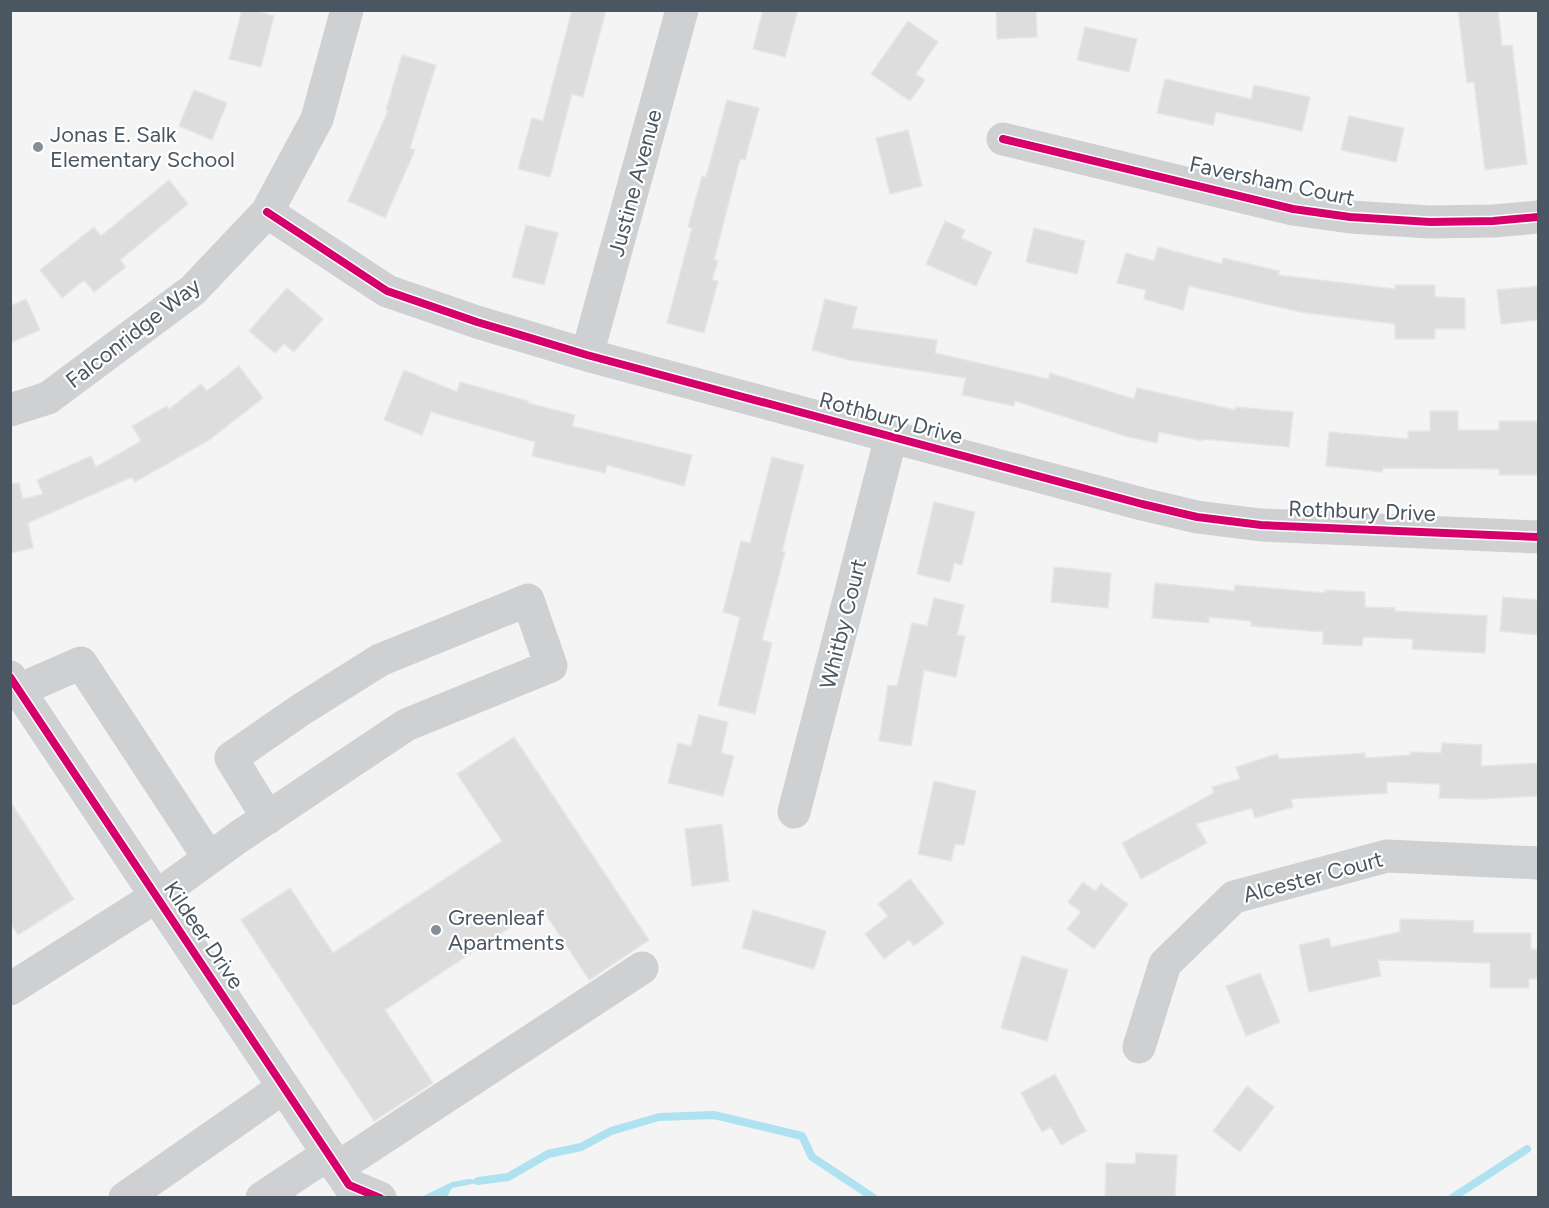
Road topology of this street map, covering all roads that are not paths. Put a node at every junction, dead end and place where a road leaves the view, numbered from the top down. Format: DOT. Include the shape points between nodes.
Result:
graph roads {
  1 [pos="347,10"];
  2 [pos="682,10"];
  3 [pos="1003,139"];
  4 [pos="267,212"];
  5 [pos="1539,217"];
  6 [pos="587,355"];
  7 [pos="10,410"];
  8 [pos="891,437"];
  9 [pos="1539,537"];
  10 [pos="15,683"];
  11 [pos="795,812"];
  12 [pos="267,818"];
  13 [pos="209,858"];
  14 [pos="1539,863"];
  15 [pos="157,896"];
  16 [pos="642,968"];
  17 [pos="10,989"];
  18 [pos="1139,1047"];
  19 [pos="284,1087"];
  20 [pos="333,1161"];
  21 [pos="126,1197"];
  22 [pos="262,1197"];
  23 [pos="380,1197"];
  1 -- 4 [label="street, Falconridge Way" via="317,119"];
  2 -- 6 [label="street, Justine Avenue"];
  3 -- 5 [label="street, Faversham Court" via="1293,209 1385,220 1451,222"];
  4 -- 6 [label="street, Rothbury Drive" via="387,291"];
  4 -- 7 [label="street, Falconridge Way" via="193,290 48,398"];
  6 -- 8 [label="street, Rothbury Drive"];
  8 -- 9 [label="street, Rothbury Drive" via="1197,517 1261,525"];
  8 -- 11 [label="street, Whitby Court"];
  10 -- 13 [label="street" via="81,663"];
  10 -- 15 [label="street, Kildeer Drive"];
  12 -- 12 [label="street" via="231,758 380,660 528,600 550,666 406,725"];
  12 -- 13 [label="street"];
  13 -- 15 [label="street"];
  14 -- 18 [label="street, Alcester Court" via="1387,856 1234,897 1165,964"];
  15 -- 17 [label="street"];
  15 -- 19 [label="street, Kildeer Drive"];
  16 -- 20 [label="street"];
  19 -- 20 [label="street, Kildeer Drive"];
  19 -- 21 [label="street"];
  20 -- 22 [label="street"];
  20 -- 23 [label="street, Kildeer Drive" via="348,1185"];
}
